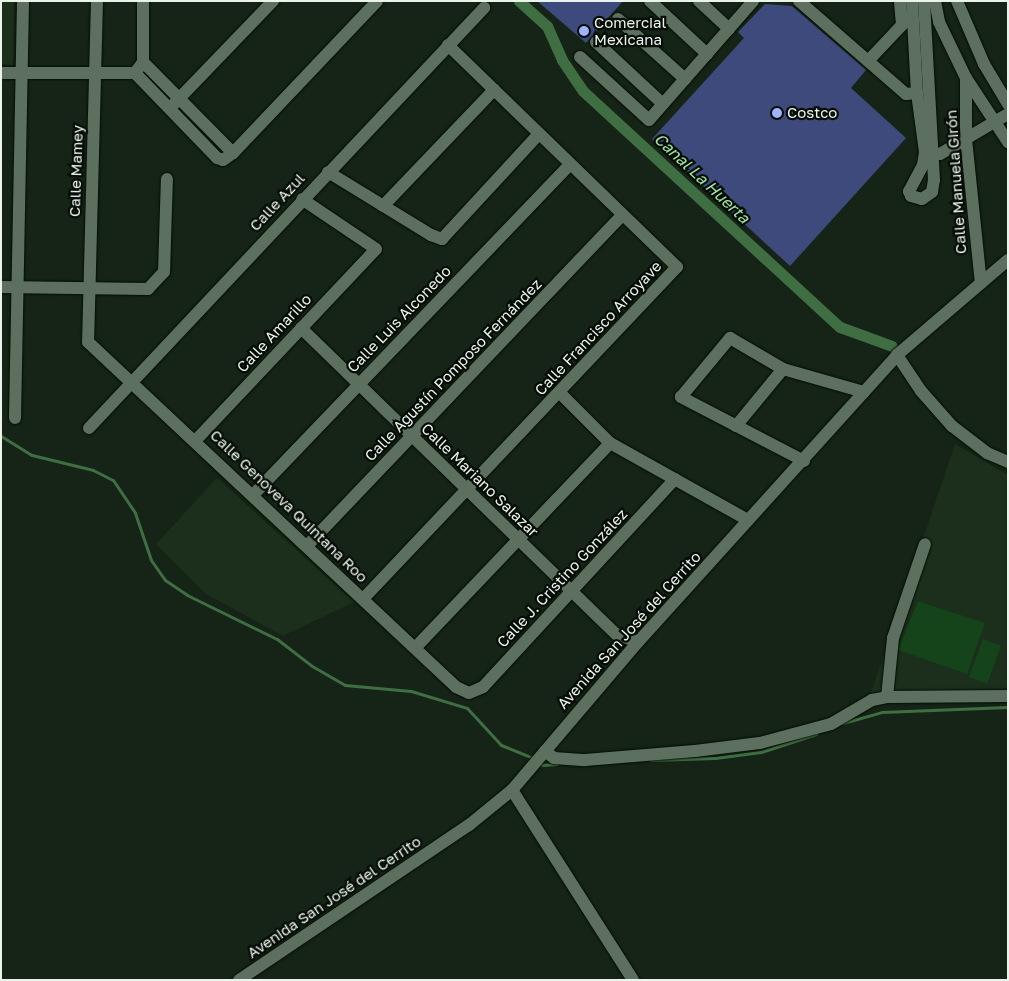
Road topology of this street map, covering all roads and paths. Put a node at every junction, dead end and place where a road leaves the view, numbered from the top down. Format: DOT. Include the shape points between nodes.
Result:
graph roads {
  1 [pos="23,1"];
  2 [pos="97,1"];
  3 [pos="143,1"];
  4 [pos="273,1"];
  5 [pos="377,1"];
  6 [pos="650,1"];
  7 [pos="699,1"];
  8 [pos="800,1"];
  9 [pos="900,1"];
  10 [pos="912,1"];
  11 [pos="924,1"];
  12 [pos="935,1"];
  13 [pos="956,1"];
  14 [pos="752,2"];
  15 [pos="484,8"];
  16 [pos="618,18"];
  17 [pos="729,29"];
  18 [pos="596,42"];
  19 [pos="448,45"];
  20 [pos="707,54"];
  21 [pos="580,56"];
  22 [pos="868,61"];
  23 [pos="143,62"];
  24 [pos="1,73"];
  25 [pos="22,73"];
  26 [pos="95,73"];
  27 [pos="134,73"];
  28 [pos="966,78"];
  29 [pos="685,79"];
  30 [pos="494,90"];
  31 [pos="917,93"];
  32 [pos="180,99"];
  33 [pos="663,104"];
  34 [pos="1008,104"];
  35 [pos="170,108"];
  36 [pos="1008,114"];
  37 [pos="995,122"];
  38 [pos="538,135"];
  39 [pos="966,139"];
  40 [pos="1008,142"];
  41 [pos="233,153"];
  42 [pos="940,154"];
  43 [pos="569,166"];
  44 [pos="328,172"];
  45 [pos="167,179"];
  46 [pos="302,199"];
  47 [pos="383,206"];
  48 [pos="622,216"];
  49 [pos="1008,260"];
  50 [pos="981,283"];
  51 [pos="1,287"];
  52 [pos="19,287"];
  53 [pos="89,288"];
  54 [pos="301,328"];
  55 [pos="88,342"];
  56 [pos="897,355"];
  57 [pos="783,369"];
  58 [pos="130,381"];
  59 [pos="359,385"];
  60 [pos="559,392"];
  61 [pos="864,392"];
  62 [pos="15,418"];
  63 [pos="736,426"];
  64 [pos="89,428"];
  65 [pos="412,436"];
  66 [pos="196,440"];
  67 [pos="610,443"];
  68 [pos="804,462"];
  69 [pos="1008,462"];
  70 [pos="675,479"];
  71 [pos="467,490"];
  72 [pos="253,495"];
  73 [pos="748,520"];
  74 [pos="518,540"];
  75 [pos="925,544"];
  76 [pos="307,546"];
  77 [pos="572,592"];
  78 [pos="363,599"];
  79 [pos="616,634"];
  80 [pos="638,642"];
  81 [pos="415,648"];
  82 [pos="622,660"];
  83 [pos="469,693"];
  84 [pos="1008,696"];
  85 [pos="887,697"];
  86 [pos="545,752"];
  87 [pos="512,790"];
  88 [pos="240,980"];
  89 [pos="633,980"];
  1 -- 25 [label="street"];
  2 -- 26 [label="street, Calle Mamey"];
  3 -- 23 [label="street"];
  4 -- 32 [label="street"];
  5 -- 41 [label="street"];
  6 -- 20 [label="street"];
  7 -- 17 [label="street"];
  8 -- 22 [label="street"];
  9 -- 22 [label="street" via="902,25"];
  10 -- 31 [label="street"];
  11 -- 31 [label="street" via="934,180 932,192 922,199 911,196 909,191 923,165 925,152"];
  12 -- 28 [label="street" via="939,22"];
  13 -- 34 [label="street" via="984,64"];
  14 -- 17 [label="street"];
  15 -- 19 [label="street, Calle Azul"];
  16 -- 29 [label="street"];
  17 -- 20 [label="street"];
  18 -- 33 [label="street"];
  19 -- 30 [label="street, Calle Francisco Arroyave"];
  19 -- 44 [label="street, Calle Azul"];
  20 -- 29 [label="street"];
  21 -- 33 [label="street" via="649,120"];
  22 -- 31 [label="street" via="906,94"];
  23 -- 27 [label="street"];
  23 -- 32 [label="street"];
  24 -- 25 [label="street"];
  25 -- 26 [label="street"];
  25 -- 52 [label="street"];
  26 -- 27 [label="street"];
  26 -- 53 [label="street, Calle Mamey"];
  27 -- 35 [label="street"];
  28 -- 37 [label="street"];
  28 -- 39 [label="street, Calle Manuela Girón"];
  29 -- 33 [label="street"];
  30 -- 38 [label="street, Calle Francisco Arroyave"];
  30 -- 47 [label="street"];
  32 -- 35 [label="street"];
  32 -- 41 [label="street"];
  35 -- 41 [label="street" via="217,158 223,160"];
  36 -- 37 [label="street"];
  37 -- 39 [label="street"];
  37 -- 40 [label="street"];
  38 -- 43 [label="street, Calle Francisco Arroyave"];
  38 -- 47 [label="street" via="442,239"];
  39 -- 42 [label="street"];
  39 -- 50 [label="street, Calle Manuela Girón"];
  43 -- 48 [label="street, Calle Francisco Arroyave"];
  43 -- 59 [label="street, Calle Luis Alconedo"];
  44 -- 46 [label="street, Calle Azul"];
  44 -- 47 [label="street"];
  45 -- 53 [label="street" via="164,272 148,289"];
  46 -- 54 [label="street, Calle Amarillo" via="376,249"];
  46 -- 58 [label="street, Calle Azul"];
  48 -- 60 [label="street, Calle Francisco Arroyave" via="678,267"];
  48 -- 65 [label="street, Calle Agustín Pomposo Fernández"];
  49 -- 50 [label="street, Avenida San José del Cerrito"];
  50 -- 56 [label="street, Avenida San José del Cerrito"];
  51 -- 52 [label="street"];
  52 -- 53 [label="street"];
  52 -- 62 [label="street"];
  53 -- 55 [label="street, Calle Mamey"];
  54 -- 59 [label="street, Calle Mariano Salazar"];
  54 -- 66 [label="street, Calle Amarillo"];
  55 -- 58 [label="street, Calle Genoveva Quintana Roo"];
  56 -- 61 [label="street, Avenida San José del Cerrito"];
  56 -- 69 [label="street" via="920,391 952,426 987,453"];
  57 -- 61 [label="street"];
  57 -- 63 [label="street"];
  57 -- 63 [label="street" via="730,338 681,397"];
  58 -- 64 [label="street, Calle Azul"];
  58 -- 66 [label="street, Calle Genoveva Quintana Roo"];
  59 -- 65 [label="street, Calle Mariano Salazar"];
  59 -- 72 [label="street, Calle Luis Alconedo"];
  60 -- 67 [label="street"];
  60 -- 71 [label="street, Calle Francisco Arroyave"];
  61 -- 68 [label="street, Avenida San José del Cerrito"];
  63 -- 68 [label="street"];
  65 -- 71 [label="street, Calle Mariano Salazar"];
  65 -- 76 [label="street, Calle Agustín Pomposo Fernández"];
  66 -- 72 [label="street, Calle Genoveva Quintana Roo"];
  67 -- 70 [label="street"];
  67 -- 74 [label="street"];
  68 -- 73 [label="street, Avenida San José del Cerrito"];
  70 -- 73 [label="street"];
  70 -- 77 [label="street, Calle J. Cristino González"];
  71 -- 74 [label="street, Calle Mariano Salazar"];
  71 -- 78 [label="street, Calle Francisco Arroyave"];
  72 -- 76 [label="street, Calle Genoveva Quintana Roo"];
  73 -- 80 [label="street, Avenida San José del Cerrito"];
  74 -- 77 [label="street, Calle Mariano Salazar"];
  74 -- 81 [label="street"];
  75 -- 85 [label="street" via="893,638"];
  76 -- 78 [label="street, Calle Genoveva Quintana Roo"];
  77 -- 79 [label="street, Calle Mariano Salazar"];
  77 -- 83 [label="street, Calle J. Cristino González" via="483,687"];
  78 -- 81 [label="street, Calle Genoveva Quintana Roo"];
  79 -- 80 [label="street, Calle Mariano Salazar"];
  79 -- 82 [label="street"];
  80 -- 82 [label="street, Avenida San José del Cerrito"];
  81 -- 83 [label="street, Calle Genoveva Quintana Roo" via="456,687"];
  82 -- 86 [label="street, Avenida San José del Cerrito"];
  84 -- 85 [label="street"];
  85 -- 86 [label="street" via="872,700 831,724 760,742 585,760 554,758"];
  86 -- 87 [label="street, Avenida San José del Cerrito"];
  87 -- 88 [label="street, Avenida San José del Cerrito" via="469,825"];
  87 -- 89 [label="street"];
}
